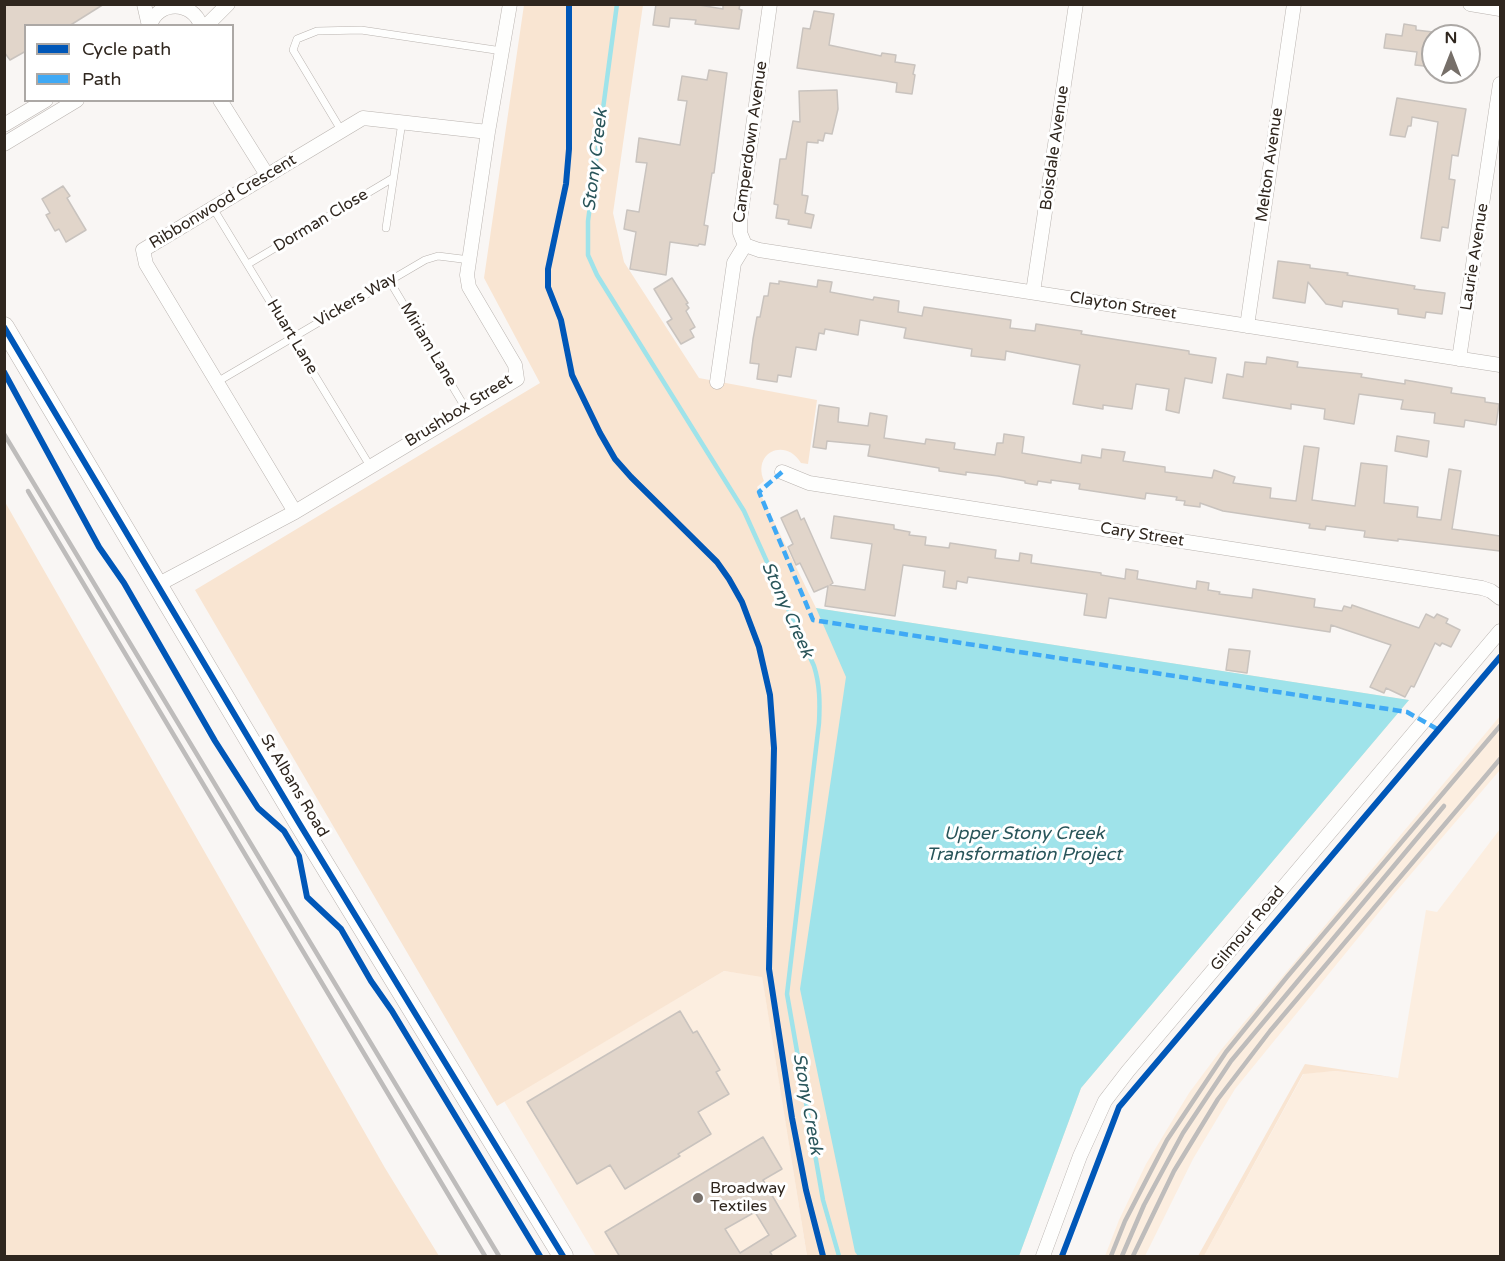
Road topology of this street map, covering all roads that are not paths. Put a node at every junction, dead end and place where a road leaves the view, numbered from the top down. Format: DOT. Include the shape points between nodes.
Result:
graph roads {
  1 [pos="144,4"];
  2 [pos="228,4"];
  3 [pos="510,4"];
  4 [pos="770,4"];
  5 [pos="1076,4"];
  6 [pos="1294,4"];
  7 [pos="1470,4"];
  8 [pos="182,5"];
  9 [pos="1500,9"];
  10 [pos="149,24"];
  11 [pos="150,24"];
  12 [pos="200,24"];
  13 [pos="208,24"];
  14 [pos="502,51"];
  15 [pos="1500,84"];
  16 [pos="43,102"];
  17 [pos="74,102"];
  18 [pos="221,102"];
  19 [pos="402,122"];
  20 [pos="4,125"];
  21 [pos="341,130"];
  22 [pos="488,132"];
  23 [pos="4,144"];
  24 [pos="267,175"];
  25 [pos="393,178"];
  26 [pos="213,208"];
  27 [pos="386,228"];
  28 [pos="745,245"];
  29 [pos="470,260"];
  30 [pos="248,264"];
  31 [pos="389,280"];
  32 [pos="1033,292"];
  33 [pos="1247,326"];
  34 [pos="4,327"];
  35 [pos="292,338"];
  36 [pos="1460,359"];
  37 [pos="1500,365"];
  38 [pos="217,382"];
  39 [pos="717,382"];
  40 [pos="466,409"];
  41 [pos="370,466"];
  42 [pos="782,472"];
  43 [pos="295,512"];
  44 [pos="159,584"];
  45 [pos="1500,598"];
  46 [pos="1500,631"];
  47 [pos="563,1257"];
  48 [pos="1043,1257"];
  1 -- 10 [label="street"];
  2 -- 13 [label="street"];
  3 -- 14 [label="street, Brushbox Street"];
  4 -- 28 [label="street, Camperdown Avenue" via="740,220"];
  5 -- 32 [label="street, Boisdale Avenue"];
  6 -- 33 [label="street, Melton Avenue"];
  7 -- 9 [label="street"];
  8 -- 11 [label="street" via="163,8"];
  8 -- 12 [label="street" via="196,14"];
  14 -- 21 [label="lane" via="361,30 317,31 297,39 293,50"];
  14 -- 22 [label="street, Brushbox Street"];
  15 -- 36 [label="street, Laurie Avenue"];
  16 -- 20 [label="street"];
  17 -- 23 [label="street"];
  18 -- 24 [label="street"];
  19 -- 21 [label="street, Ribbonwood Crescent" via="363,118"];
  19 -- 22 [label="street, Ribbonwood Crescent"];
  19 -- 25 [label="lane, Dorman Close"];
  21 -- 24 [label="street, Ribbonwood Crescent"];
  22 -- 29 [label="street, Brushbox Street"];
  24 -- 26 [label="street, Ribbonwood Crescent"];
  25 -- 27 [label="lane, Dorman Close"];
  25 -- 30 [label="lane, Dorman Close"];
  26 -- 30 [label="lane, Huart Lane"];
  26 -- 38 [label="street, Ribbonwood Crescent" via="143,250 146,264"];
  28 -- 32 [label="street, Clayton Street" via="756,250"];
  28 -- 39 [label="street, Camperdown Avenue" via="734,263"];
  29 -- 31 [label="lane, Vickers Way" via="438,256"];
  29 -- 40 [label="street, Brushbox Street" via="469,287 515,365 517,378"];
  30 -- 35 [label="lane, Huart Lane"];
  31 -- 35 [label="lane, Vickers Way"];
  31 -- 40 [label="lane, Miriam Lane"];
  32 -- 33 [label="street, Clayton Street"];
  33 -- 36 [label="street, Clayton Street"];
  34 -- 44 [label="main road, St Albans Road"];
  35 -- 38 [label="lane, Vickers Way"];
  35 -- 41 [label="lane, Huart Lane"];
  36 -- 37 [label="street, Clayton Street"];
  38 -- 43 [label="street, Ribbonwood Crescent"];
  40 -- 41 [label="street, Brushbox Street"];
  41 -- 43 [label="street, Brushbox Street"];
  42 -- 45 [label="street, Cary Street" via="809,483 1482,588"];
  43 -- 44 [label="street, Brushbox Street"];
  44 -- 47 [label="main road, St Albans Road"];
  46 -- 48 [label="street, Gilmour Road" via="1106,1101 1080,1156"];
}
